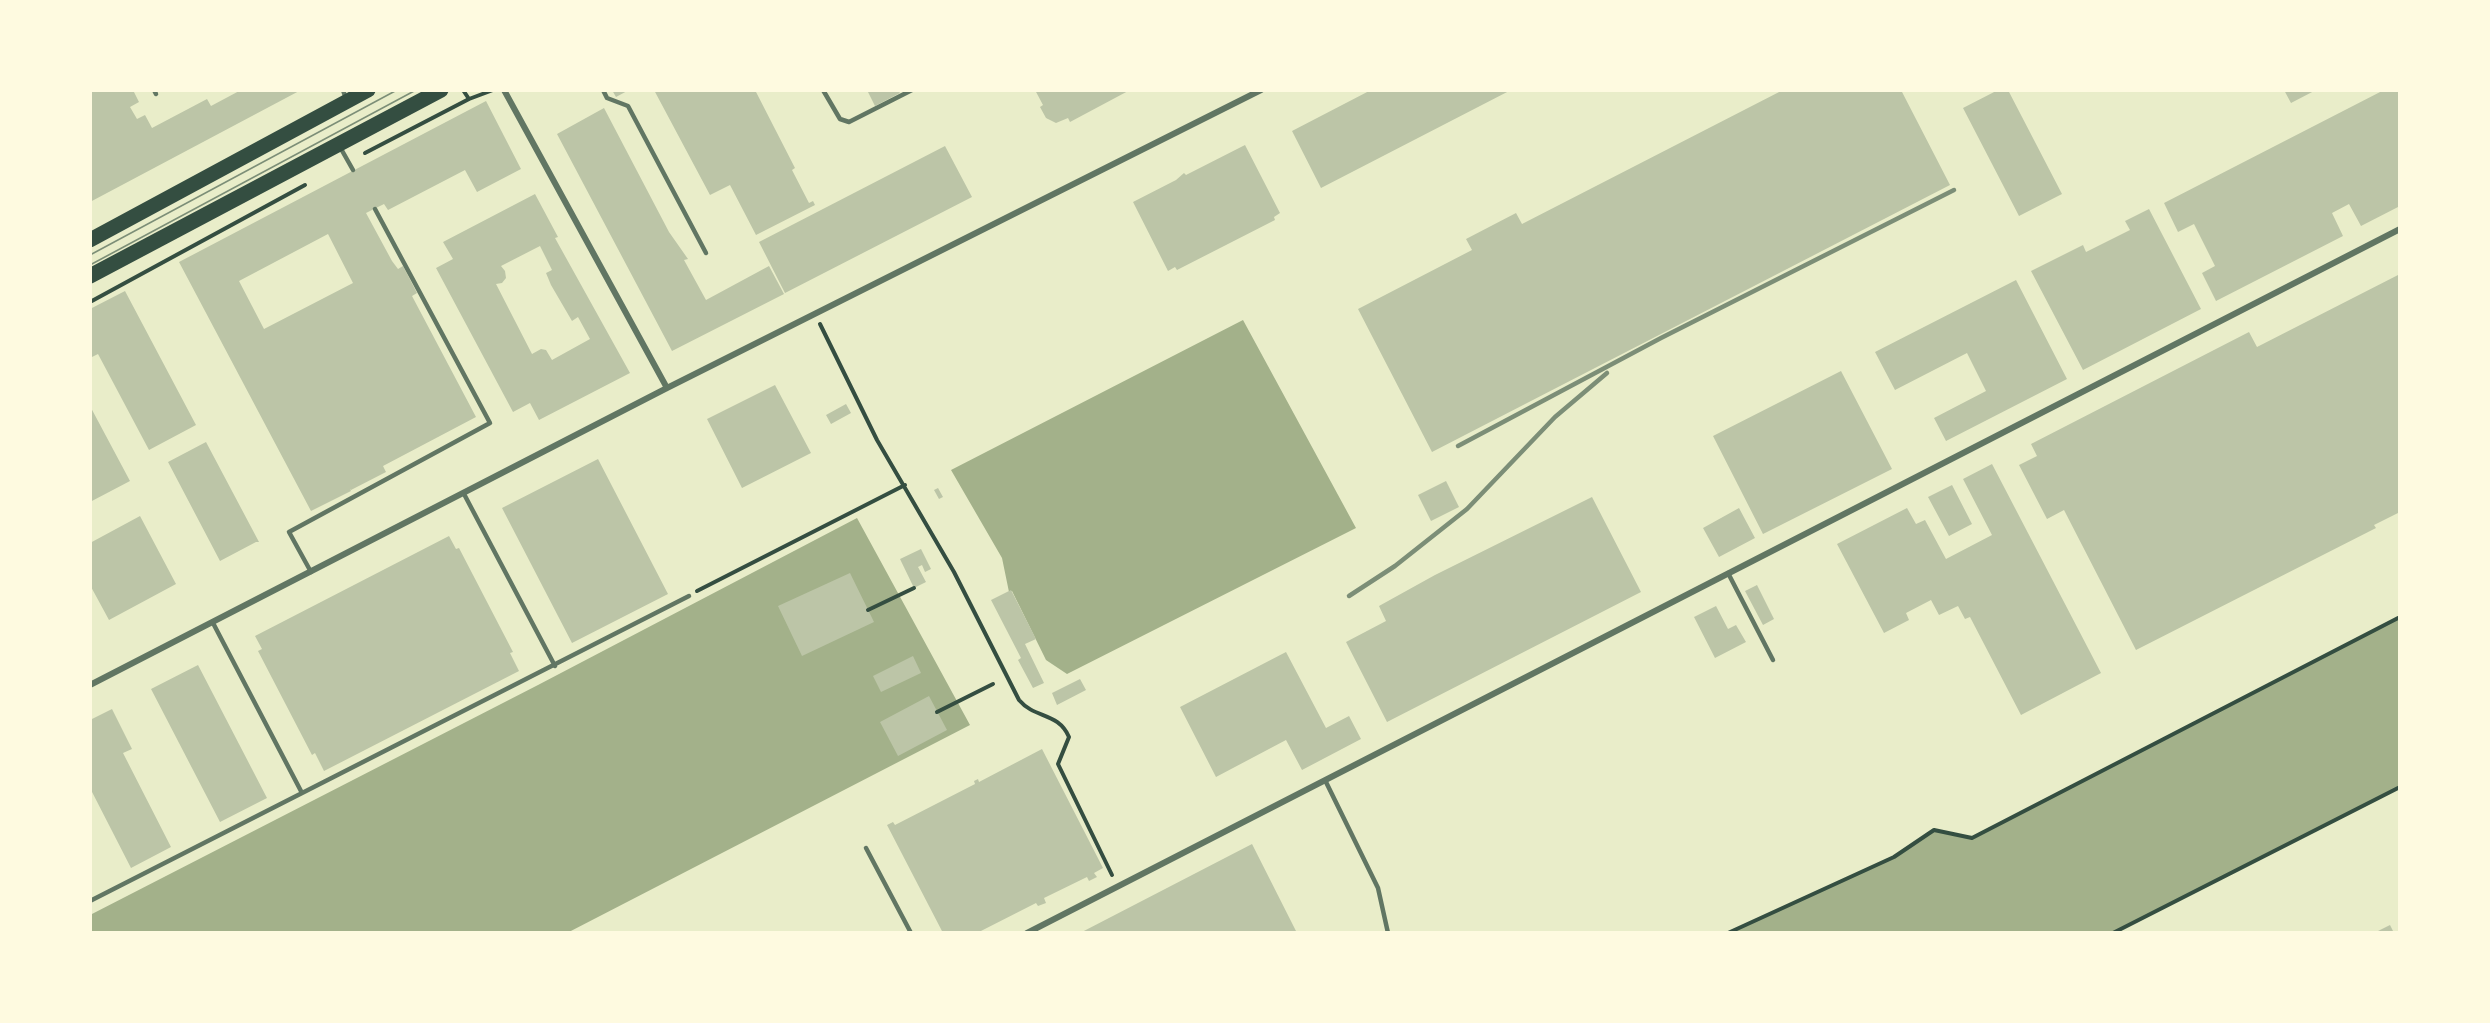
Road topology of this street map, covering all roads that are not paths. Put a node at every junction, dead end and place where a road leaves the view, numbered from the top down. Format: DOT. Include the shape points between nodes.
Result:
graph roads {
  1 [pos="368,90"];
  2 [pos="441,90"];
  3 [pos="504,90"];
  4 [pos="603,90"];
  5 [pos="823,90"];
  6 [pos="912,90"];
  7 [pos="1262,90"];
  8 [pos="345,96"];
  9 [pos="339,144"];
  10 [pos="353,170"];
  11 [pos="375,209"];
  12 [pos="2400,229"];
  13 [pos="90,240"];
  14 [pos="706,253"];
  15 [pos="90,276"];
  16 [pos="667,388"];
  17 [pos="464,494"];
  18 [pos="311,572"];
  19 [pos="1728,573"];
  20 [pos="689,596"];
  21 [pos="213,623"];
  22 [pos="1773,660"];
  23 [pos="555,666"];
  24 [pos="90,685"];
  25 [pos="1325,780"];
  26 [pos="302,793"];
  27 [pos="866,848"];
  28 [pos="90,901"];
  29 [pos="910,933"];
  30 [pos="1027,933"];
  31 [pos="1388,933"];
  1 -- 8 [label="main road"];
  2 -- 9 [label="main road"];
  3 -- 16 [label="street"];
  4 -- 14 [label="lane" via="607,98 628,106"];
  5 -- 6 [label="lane" via="840,119 849,122"];
  7 -- 16 [label="street"];
  8 -- 13 [label="main road"];
  9 -- 10 [label="lane"];
  9 -- 15 [label="main road"];
  11 -- 18 [label="lane" via="490,423 289,532"];
  12 -- 19 [label="street"];
  16 -- 17 [label="street"];
  17 -- 18 [label="street"];
  17 -- 23 [label="lane"];
  18 -- 21 [label="street"];
  19 -- 22 [label="lane"];
  19 -- 25 [label="street"];
  20 -- 23 [label="lane"];
  21 -- 24 [label="street"];
  21 -- 26 [label="lane"];
  23 -- 26 [label="lane"];
  25 -- 30 [label="street"];
  25 -- 31 [label="lane" via="1378,888"];
  26 -- 28 [label="lane"];
  27 -- 29 [label="lane"];
}
